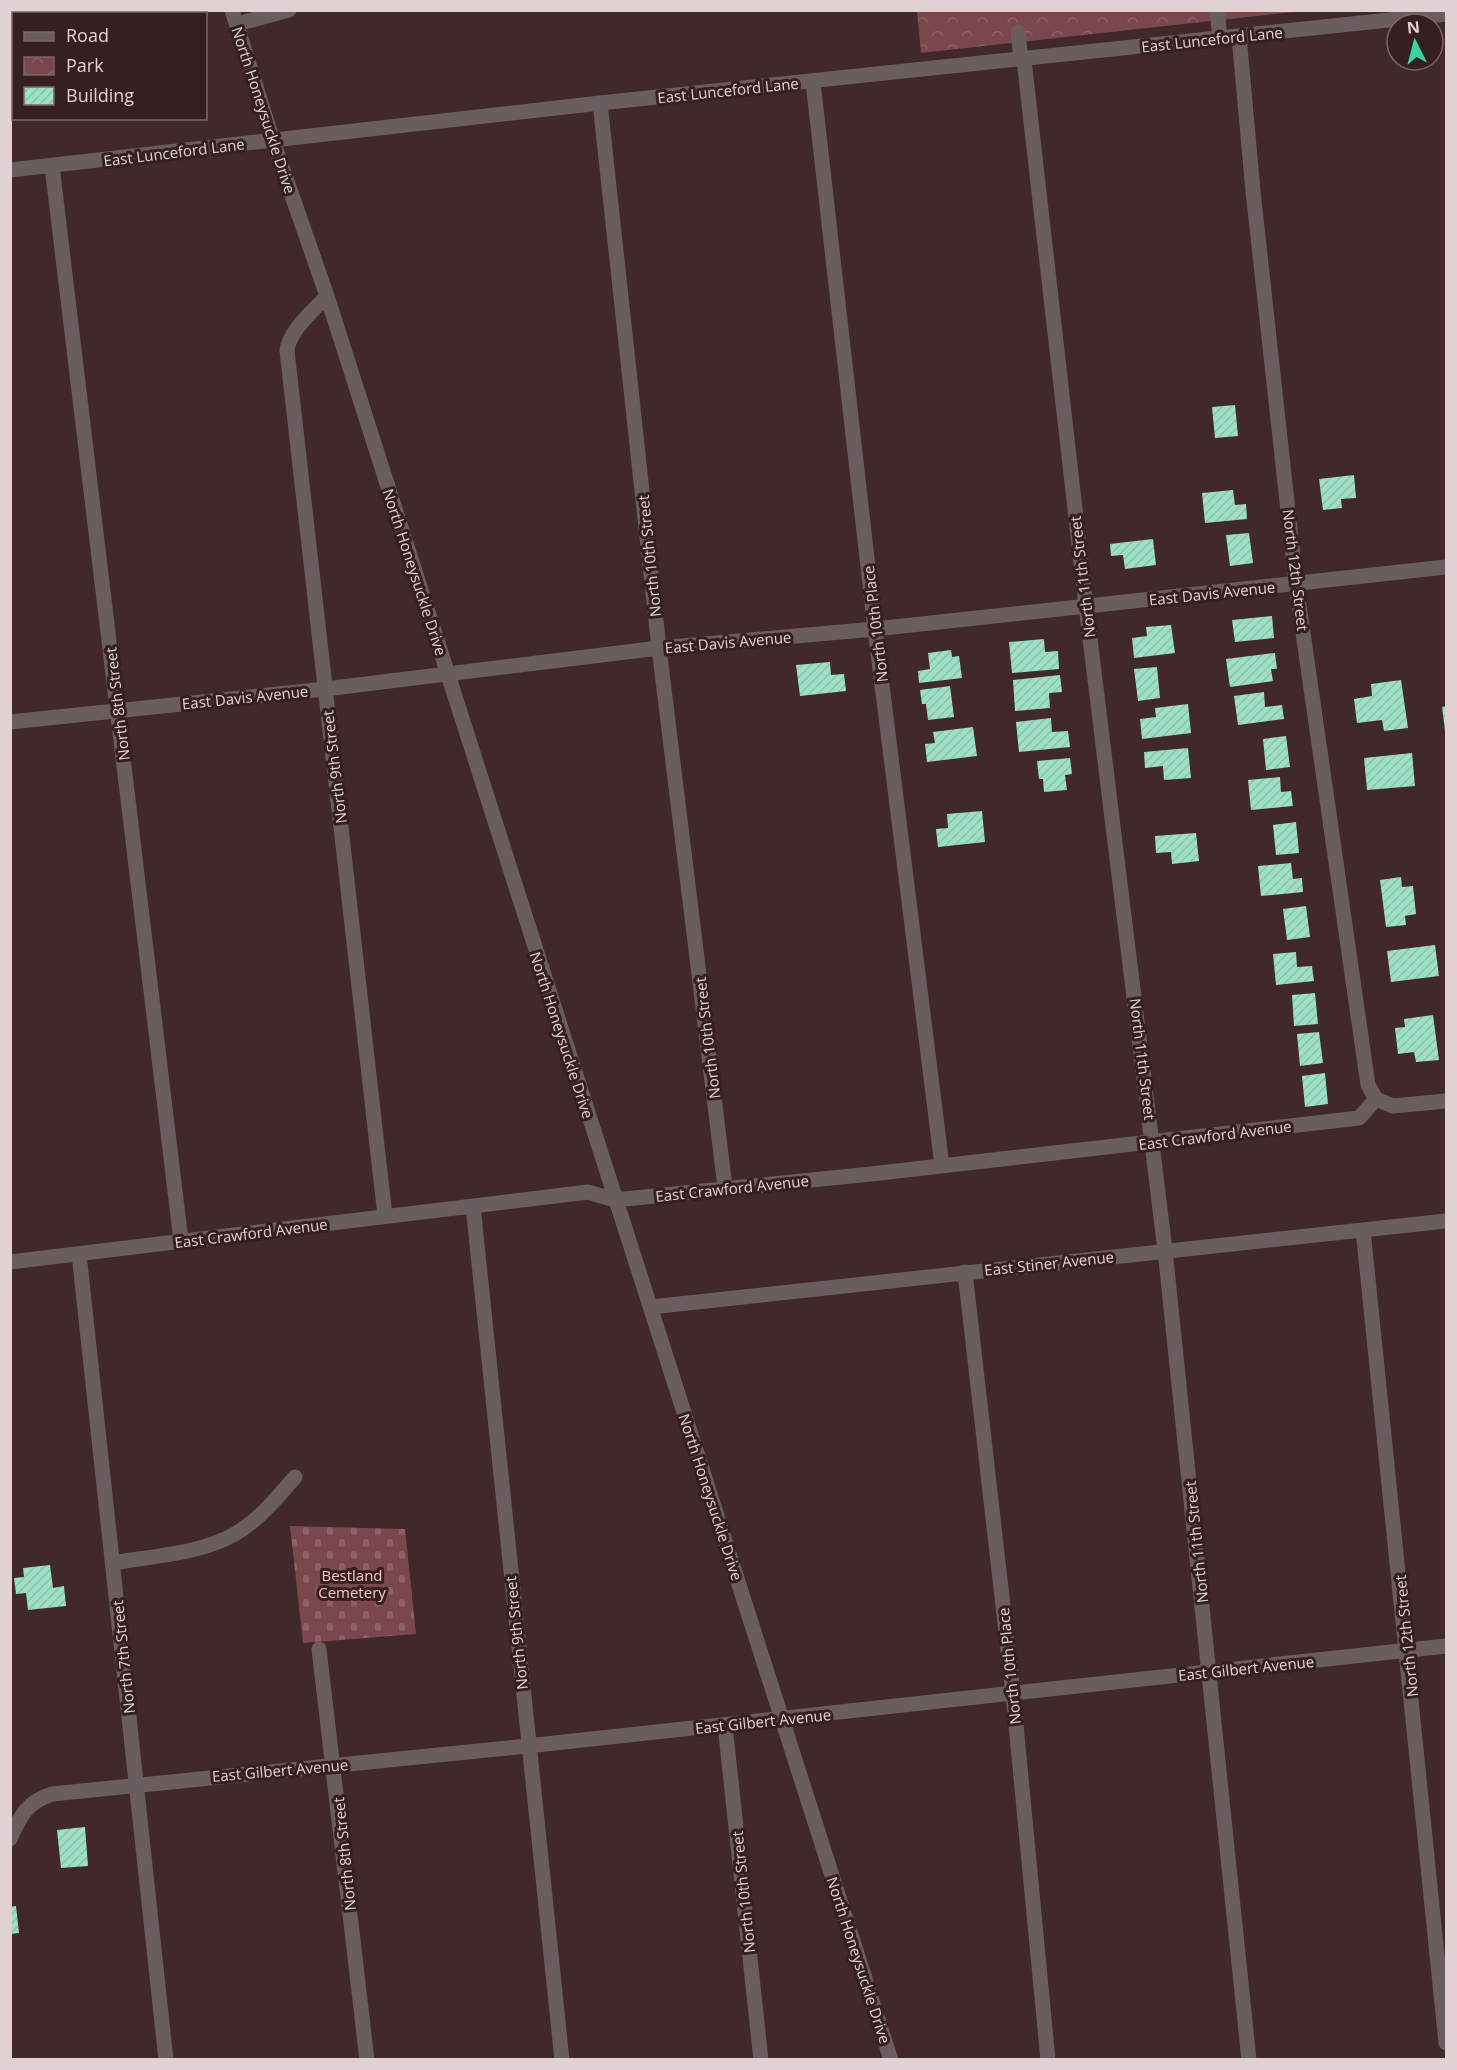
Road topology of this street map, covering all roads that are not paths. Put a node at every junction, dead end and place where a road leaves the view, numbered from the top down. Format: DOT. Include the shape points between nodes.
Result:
graph roads {
  1 [pos="289,10"];
  2 [pos="1217,10"];
  3 [pos="1446,14"];
  4 [pos="234,17"];
  5 [pos="1349,17"];
  6 [pos="1018,32"];
  7 [pos="1239,36"];
  8 [pos="1220,38"];
  9 [pos="1022,60"];
  10 [pos="813,82"];
  11 [pos="600,103"];
  12 [pos="273,141"];
  13 [pos="52,166"];
  14 [pos="10,170"];
  15 [pos="327,296"];
  16 [pos="1446,567"];
  17 [pos="1296,584"];
  18 [pos="1086,606"];
  19 [pos="876,628"];
  20 [pos="659,648"];
  21 [pos="447,674"];
  22 [pos="325,689"];
  23 [pos="118,710"];
  24 [pos="10,722"];
  25 [pos="1376,1099"];
  26 [pos="1446,1101"];
  27 [pos="1153,1142"];
  28 [pos="942,1166"];
  29 [pos="725,1187"];
  30 [pos="615,1200"];
  31 [pos="473,1206"];
  32 [pos="385,1216"];
  33 [pos="1446,1221"];
  34 [pos="1364,1230"];
  35 [pos="181,1241"];
  36 [pos="1165,1250"];
  37 [pos="79,1254"];
  38 [pos="10,1262"];
  39 [pos="965,1272"];
  40 [pos="651,1307"];
  41 [pos="295,1477"];
  42 [pos="113,1563"];
  43 [pos="1446,1646"];
  44 [pos="320,1649"];
  45 [pos="1408,1650"];
  46 [pos="1210,1672"];
  47 [pos="1012,1694"];
  48 [pos="782,1718"];
  49 [pos="725,1725"];
  50 [pos="527,1746"];
  51 [pos="334,1765"];
  52 [pos="137,1784"];
  53 [pos="10,1839"];
  54 [pos="1446,2043"];
  55 [pos="166,2060"];
  56 [pos="367,2060"];
  57 [pos="562,2060"];
  58 [pos="761,2060"];
  59 [pos="891,2060"];
  60 [pos="1047,2060"];
  61 [pos="1249,2060"];
  1 -- 4 [label="street"];
  2 -- 8 [label="street"];
  3 -- 5 [label="street, East Lunceford Lane"];
  4 -- 12 [label="street, North Honeysuckle Drive"];
  5 -- 7 [label="street, East Lunceford Lane"];
  6 -- 9 [label="street, North 11th Street"];
  7 -- 8 [label="street, East Lunceford Lane"];
  7 -- 17 [label="street, North 12th Street" via="1252,191"];
  8 -- 9 [label="street, East Lunceford Lane"];
  9 -- 10 [label="street, East Lunceford Lane"];
  9 -- 18 [label="street, North 11th Street"];
  10 -- 11 [label="street, East Lunceford Lane"];
  10 -- 19 [label="street, North 10th Place"];
  11 -- 12 [label="street, East Lunceford Lane"];
  11 -- 20 [label="street, North 10th Street"];
  12 -- 13 [label="street, East Lunceford Lane"];
  12 -- 15 [label="street, North Honeysuckle Drive"];
  13 -- 14 [label="street, East Lunceford Lane"];
  13 -- 23 [label="street, North 8th Street"];
  15 -- 21 [label="street, North Honeysuckle Drive"];
  15 -- 22 [label="street, North 9th Street" via="297,331 286,351"];
  16 -- 17 [label="street, East Davis Avenue"];
  17 -- 18 [label="street, East Davis Avenue"];
  17 -- 25 [label="street, North 12th Street" via="1368,1085"];
  18 -- 19 [label="street, East Davis Avenue"];
  18 -- 27 [label="street, North 11th Street"];
  19 -- 20 [label="street, East Davis Avenue"];
  19 -- 28 [label="street, North 10th Place"];
  20 -- 21 [label="street, East Davis Avenue"];
  20 -- 29 [label="street, North 10th Street"];
  21 -- 22 [label="street, East Davis Avenue"];
  21 -- 30 [label="street, North Honeysuckle Drive"];
  22 -- 23 [label="street, East Davis Avenue"];
  22 -- 32 [label="street, North 9th Street"];
  23 -- 24 [label="street, East Davis Avenue"];
  23 -- 35 [label="street, North 8th Street"];
  25 -- 26 [label="street" via="1393,1106"];
  25 -- 27 [label="street, East Crawford Avenue" via="1359,1118"];
  27 -- 28 [label="street, East Crawford Avenue"];
  27 -- 36 [label="street, North 11th Street"];
  28 -- 29 [label="street, East Crawford Avenue"];
  29 -- 30 [label="street, East Crawford Avenue"];
  30 -- 31 [label="street, East Crawford Avenue" via="588,1192"];
  30 -- 40 [label="street, North Honeysuckle Drive"];
  31 -- 32 [label="street, East Crawford Avenue"];
  31 -- 50 [label="street, North 9th Street"];
  32 -- 35 [label="street, East Crawford Avenue"];
  33 -- 34 [label="street, East Stiner Avenue"];
  34 -- 36 [label="street, East Stiner Avenue"];
  34 -- 45 [label="street, North 12th Street"];
  35 -- 37 [label="street, East Crawford Avenue"];
  36 -- 39 [label="street, East Stiner Avenue"];
  36 -- 46 [label="street, North 11th Street"];
  37 -- 38 [label="street, East Crawford Avenue"];
  37 -- 42 [label="street, North 7th Street"];
  39 -- 40 [label="street, East Stiner Avenue"];
  39 -- 47 [label="street, North 10th Place"];
  40 -- 48 [label="street, North Honeysuckle Drive"];
  41 -- 42 [label="street" via="263,1513 234,1535 203,1546"];
  42 -- 52 [label="street, North 7th Street"];
  43 -- 45 [label="street, East Gilbert Avenue"];
  44 -- 51 [label="street, North 8th Street"];
  45 -- 46 [label="street, East Gilbert Avenue"];
  45 -- 54 [label="street, North 12th Street"];
  46 -- 47 [label="street, East Gilbert Avenue"];
  46 -- 61 [label="street, North 11th Street"];
  47 -- 48 [label="street, East Gilbert Avenue"];
  47 -- 60 [label="street, North 10th Place"];
  48 -- 49 [label="street, East Gilbert Avenue"];
  48 -- 59 [label="street, North Honeysuckle Drive"];
  49 -- 50 [label="street, East Gilbert Avenue"];
  49 -- 58 [label="street, North 10th Street"];
  50 -- 51 [label="street, East Gilbert Avenue"];
  50 -- 57 [label="street, North 9th Street"];
  51 -- 52 [label="street, East Gilbert Avenue"];
  51 -- 56 [label="street, North 8th Street"];
  52 -- 53 [label="street, East Gilbert Avenue" via="39,1798 28,1806"];
  52 -- 55 [label="street, North 7th Street"];
}
